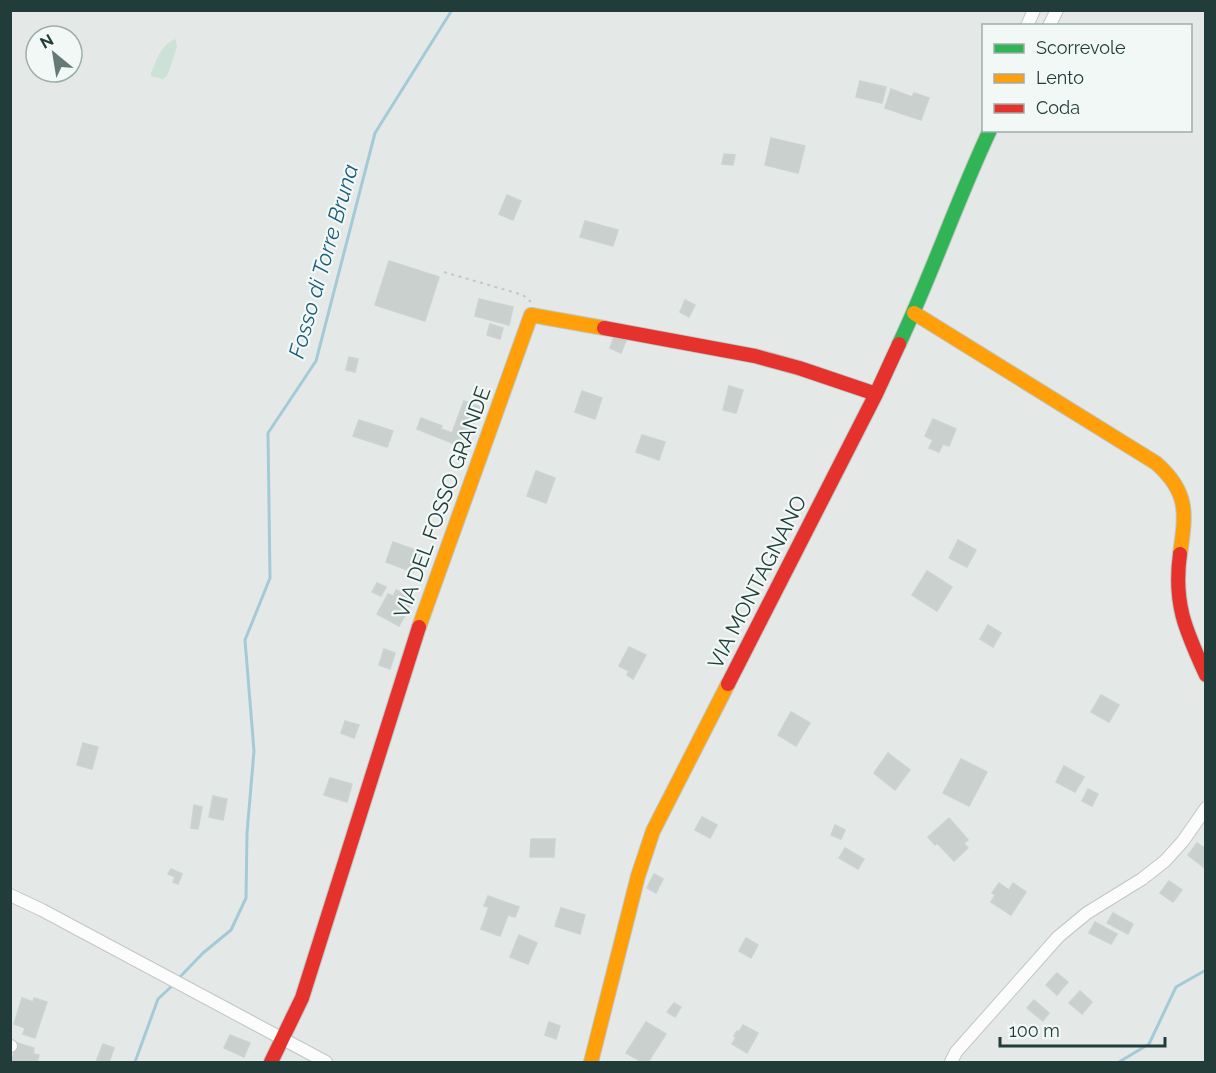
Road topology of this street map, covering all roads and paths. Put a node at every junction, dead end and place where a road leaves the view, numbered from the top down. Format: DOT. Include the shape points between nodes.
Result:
graph roads {
  1 [pos="1034,10"];
  2 [pos="1058,10"];
  3 [pos="1028,24"];
  4 [pos="1050,24"];
  5 [pos="989,132"];
  6 [pos="444,272"];
  7 [pos="532,311"];
  8 [pos="914,313"];
  9 [pos="876,394"];
  10 [pos="1206,675"];
  11 [pos="1206,808"];
  12 [pos="10,895"];
  13 [pos="283,1039"];
  14 [pos="272,1062"];
  15 [pos="326,1062"];
  16 [pos="591,1062"];
  17 [pos="951,1062"];
  1 -- 3 [label="street"];
  2 -- 4 [label="street"];
  5 -- 8 [label="street, VIA MONTAGNANO"];
  6 -- 7 [label="path" via="523,295 531,301"];
  7 -- 9 [label="street" via="755,356"];
  7 -- 13 [label="street, VIA DEL FOSSO GRANDE" via="422,621 302,998"];
  8 -- 9 [label="street, VIA MONTAGNANO"];
  8 -- 10 [label="street" via="1156,463 1170,476 1179,490 1184,515 1178,597"];
  9 -- 16 [label="street, VIA MONTAGNANO" via="653,831"];
  11 -- 17 [label="street" via="1165,861 1087,913 1054,941"];
  12 -- 13 [label="street"];
  13 -- 14 [label="street, VIA DEL FOSSO GRANDE"];
  13 -- 15 [label="street"];
}
